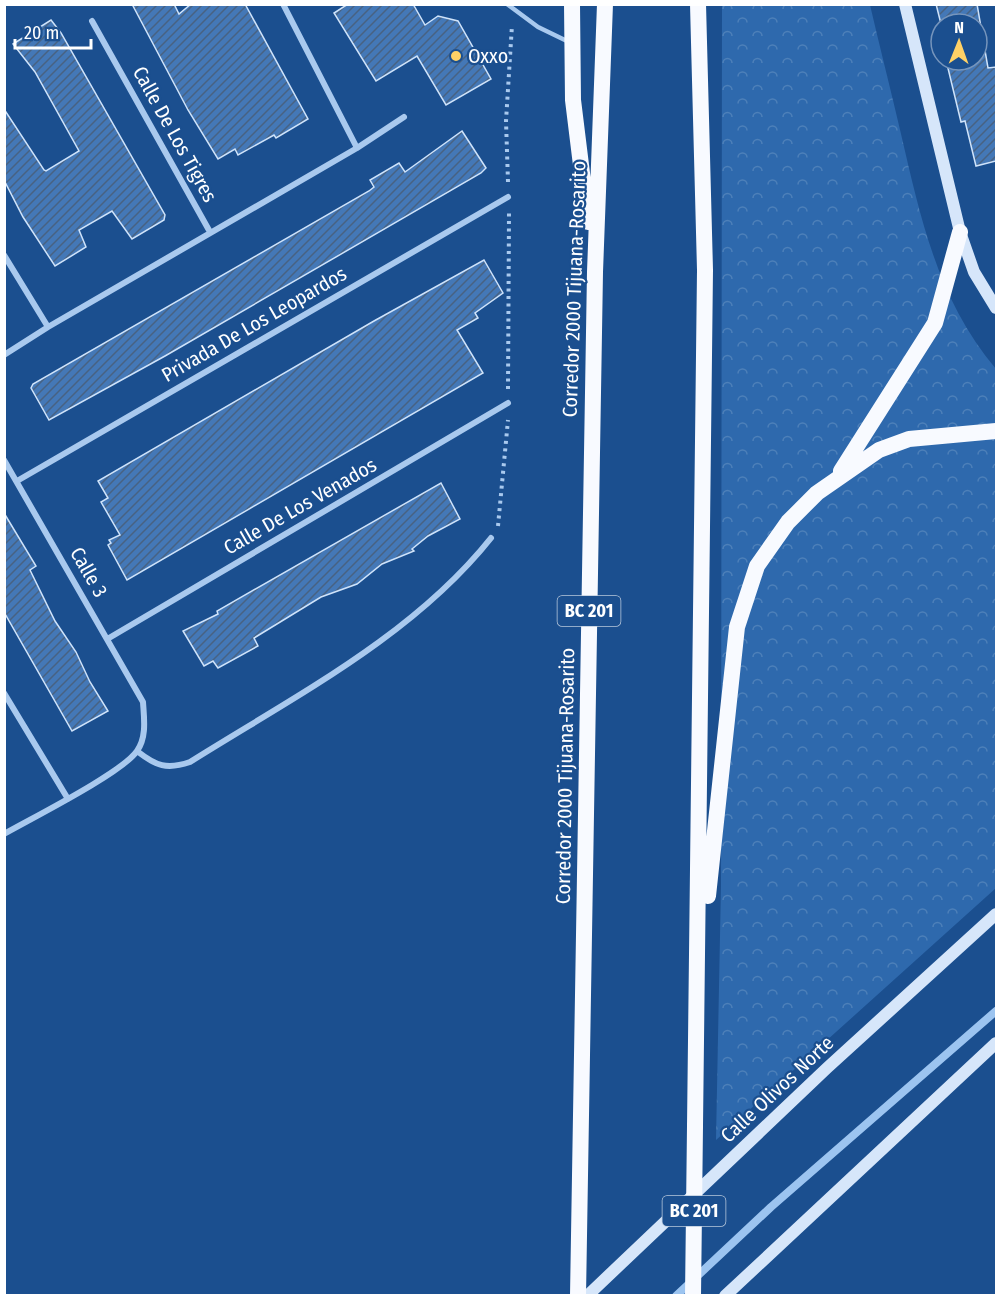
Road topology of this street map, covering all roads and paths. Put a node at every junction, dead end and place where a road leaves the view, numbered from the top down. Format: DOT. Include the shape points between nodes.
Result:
graph roads {
  1 [pos="283,4"];
  2 [pos="507,4"];
  3 [pos="572,4"];
  4 [pos="605,4"];
  5 [pos="904,4"];
  6 [pos="698,6"];
  7 [pos="513,9"];
  8 [pos="92,21"];
  9 [pos="573,44"];
  10 [pos="404,117"];
  11 [pos="357,148"];
  12 [pos="508,197"];
  13 [pos="210,232"];
  14 [pos="960,232"];
  15 [pos="4,255"];
  16 [pos="595,273"];
  17 [pos="996,308"];
  18 [pos="48,327"];
  19 [pos="4,355"];
  20 [pos="508,403"];
  21 [pos="996,431"];
  22 [pos="4,460"];
  23 [pos="835,479"];
  24 [pos="17,481"];
  25 [pos="491,538"];
  26 [pos="109,638"];
  27 [pos="4,693"];
  28 [pos="137,752"];
  29 [pos="68,798"];
  30 [pos="4,834"];
  31 [pos="996,914"];
  32 [pos="697,996"];
  33 [pos="996,1042"];
  34 [pos="578,1296"];
  35 [pos="587,1296"];
  36 [pos="693,1296"];
  37 [pos="725,1296"];
  1 -- 11 [label="street"];
  2 -- 7 [label="lane"];
  3 -- 9 [label="highway"];
  4 -- 16 [label="highway, Corredor 2000 Tijuana-Rosarito / BC 201"];
  5 -- 14 [label="main road"];
  6 -- 32 [label="highway, BC 201" via="705,270"];
  7 -- 9 [label="lane"];
  7 -- 12 [label="path" via="506,121"];
  8 -- 13 [label="street, Calle De Los Tigres"];
  9 -- 16 [label="highway" via="573,100"];
  10 -- 11 [label="street"];
  11 -- 13 [label="street"];
  12 -- 20 [label="path"];
  12 -- 24 [label="street, Privada De Los Leopardos"];
  13 -- 18 [label="street"];
  14 -- 17 [label="main road" via="974,272"];
  14 -- 23 [label="highway" via="935,323"];
  15 -- 18 [label="street"];
  16 -- 34 [label="highway, Corredor 2000 Tijuana-Rosarito / BC 201"];
  18 -- 19 [label="street"];
  20 -- 25 [label="path" via="500,522"];
  20 -- 26 [label="street, Calle De Los Venados"];
  21 -- 23 [label="highway" via="909,439 879,450"];
  22 -- 24 [label="street, Calle 3"];
  23 -- 32 [label="highway" via="817,492 774,540 757,566 737,627"];
  24 -- 26 [label="street, Calle 3"];
  25 -- 28 [label="street" via="455,581 349,663 190,762 173,768 154,765"];
  26 -- 28 [label="street, Calle 3" via="143,702 145,729"];
  27 -- 29 [label="street"];
  28 -- 29 [label="street"];
  29 -- 30 [label="street"];
  31 -- 35 [label="main road, Calle Olivos Norte"];
  32 -- 36 [label="highway, BC 201, bridge"];
  33 -- 37 [label="main road"];
}
